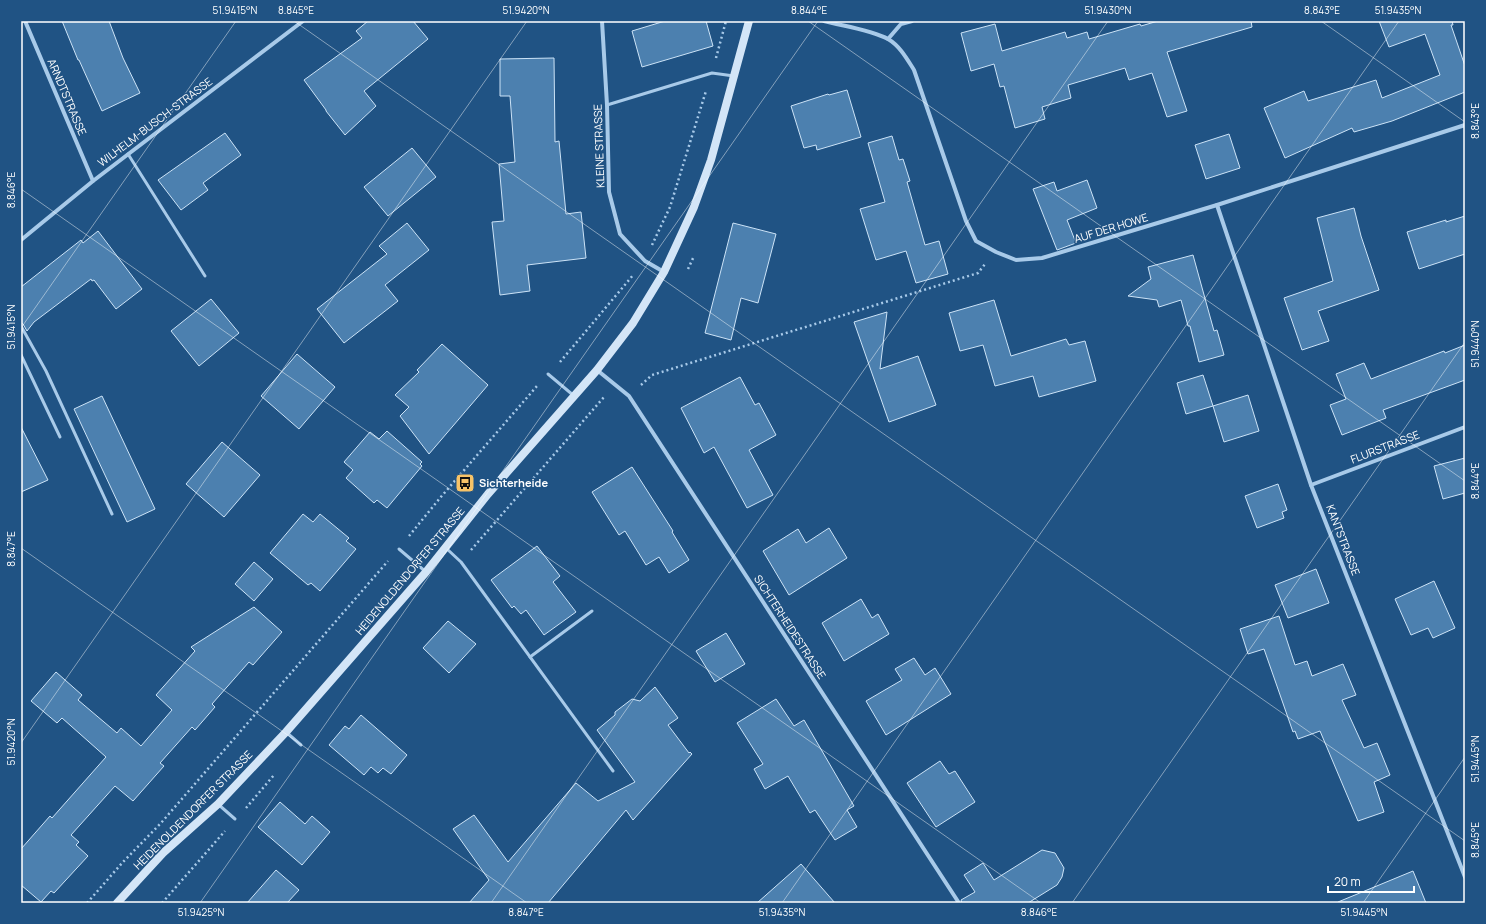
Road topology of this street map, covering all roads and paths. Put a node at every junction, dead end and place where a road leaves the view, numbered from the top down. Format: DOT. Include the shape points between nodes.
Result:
graph roads {
  1 [pos="25,21"];
  2 [pos="302,21"];
  3 [pos="602,21"];
  4 [pos="726,21"];
  5 [pos="749,21"];
  6 [pos="824,21"];
  7 [pos="912,21"];
  8 [pos="888,39"];
  9 [pos="712,73"];
  10 [pos="734,76"];
  11 [pos="607,105"];
  12 [pos="1465,125"];
  13 [pos="128,154"];
  14 [pos="93,181"];
  15 [pos="1217,205"];
  16 [pos="21,240"];
  17 [pos="996,252"];
  18 [pos="644,262"];
  19 [pos="664,272"];
  20 [pos="205,276"];
  21 [pos="21,326"];
  22 [pos="21,355"];
  23 [pos="597,370"];
  24 [pos="548,374"];
  25 [pos="575,396"];
  26 [pos="629,396"];
  27 [pos="1465,427"];
  28 [pos="60,437"];
  29 [pos="1311,485"];
  30 [pos="112,514"];
  31 [pos="445,548"];
  32 [pos="399,549"];
  33 [pos="426,572"];
  34 [pos="592,611"];
  35 [pos="530,656"];
  36 [pos="286,732"];
  37 [pos="301,745"];
  38 [pos="613,771"];
  39 [pos="218,804"];
  40 [pos="235,820"];
  41 [pos="1465,877"];
  42 [pos="119,902"];
  43 [pos="87,903"];
  44 [pos="959,903"];
  1 -- 14 [label="street, ARNDTSTRASSE"];
  2 -- 13 [label="street, WILHELM-BUSCH-STRASSE"];
  3 -- 11 [label="street, KLEINE STRASSE"];
  4 -- 9 [label="path"];
  5 -- 10 [label="street, HEIDENOLDENDORFER STRASSE"];
  6 -- 8 [label="street, AUF DER HOWE"];
  7 -- 8 [label="street" via="902,24"];
  8 -- 17 [label="street, AUF DER HOWE" via="902,51 914,70 966,221 976,241"];
  9 -- 10 [label="lane"];
  9 -- 11 [label="lane"];
  9 -- 18 [label="path" via="670,207"];
  10 -- 19 [label="street, HEIDENOLDENDORFER STRASSE" via="711,160 694,207"];
  11 -- 18 [label="street, KLEINE STRASSE" via="609,192 620,234"];
  12 -- 15 [label="street, AUF DER HOWE"];
  13 -- 14 [label="street, WILHELM-BUSCH-STRASSE"];
  13 -- 20 [label="lane"];
  14 -- 16 [label="street, WILHELM-BUSCH-STRASSE"];
  15 -- 17 [label="street, AUF DER HOWE" via="1042,258 1016,260"];
  15 -- 29 [label="street, KANTSTRASSE"];
  17 -- 26 [label="path" via="978,273 652,375"];
  18 -- 19 [label="street, KLEINE STRASSE"];
  18 -- 24 [label="path"];
  19 -- 23 [label="street, HEIDENOLDENDORFER STRASSE" via="633,323"];
  21 -- 30 [label="lane" via="46,371"];
  22 -- 28 [label="lane"];
  23 -- 25 [label="street, HEIDENOLDENDORFER STRASSE"];
  23 -- 26 [label="street, SICHTERHEIDESTRASSE"];
  24 -- 25 [label="lane"];
  24 -- 32 [label="path"];
  25 -- 31 [label="street, HEIDENOLDENDORFER STRASSE" via="488,494"];
  26 -- 44 [label="street, SICHTERHEIDESTRASSE"];
  27 -- 29 [label="street, FLURSTRASSE"];
  29 -- 41 [label="street, KANTSTRASSE"];
  31 -- 33 [label="street, HEIDENOLDENDORFER STRASSE"];
  31 -- 35 [label="lane" via="461,562"];
  32 -- 33 [label="lane"];
  32 -- 43 [label="path"];
  33 -- 36 [label="street, HEIDENOLDENDORFER STRASSE"];
  34 -- 35 [label="lane"];
  35 -- 38 [label="lane"];
  36 -- 37 [label="lane"];
  36 -- 39 [label="street, HEIDENOLDENDORFER STRASSE"];
  39 -- 40 [label="lane"];
  39 -- 42 [label="street, HEIDENOLDENDORFER STRASSE" via="163,853"];
}
